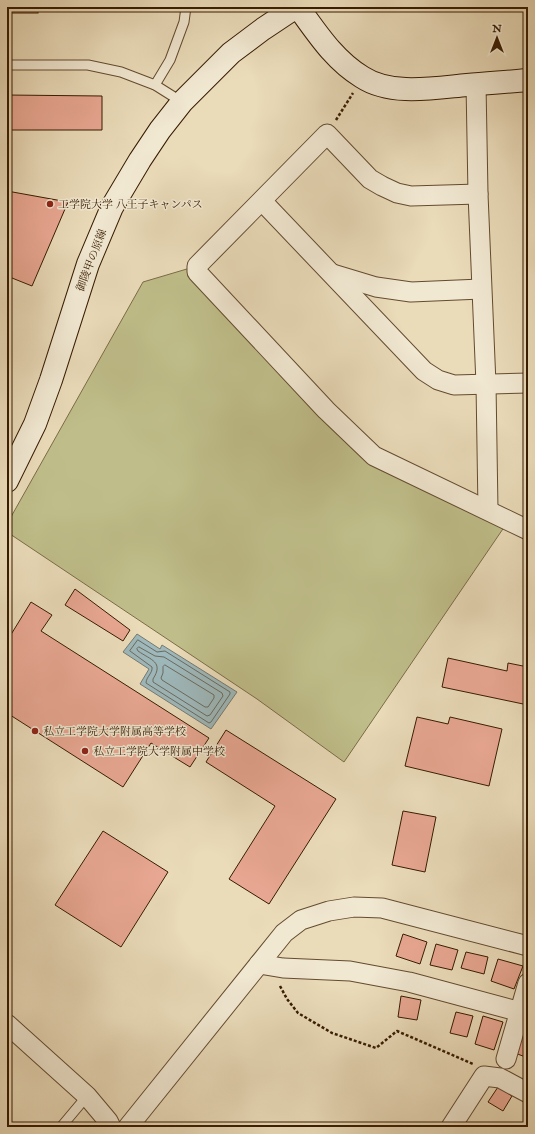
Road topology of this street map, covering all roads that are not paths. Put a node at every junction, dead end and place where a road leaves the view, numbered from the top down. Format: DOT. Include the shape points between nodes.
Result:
graph roads {
  1 [pos="186,7"];
  2 [pos="297,7"];
  3 [pos="7,65"];
  4 [pos="528,80"];
  5 [pos="476,84"];
  6 [pos="155,85"];
  7 [pos="182,102"];
  8 [pos="478,194"];
  9 [pos="262,201"];
  10 [pos="332,274"];
  11 [pos="482,289"];
  12 [pos="528,383"];
  13 [pos="486,384"];
  14 [pos="7,481"];
  15 [pos="488,510"];
  16 [pos="528,530"];
  17 [pos="528,946"];
  18 [pos="265,965"];
  19 [pos="528,983"];
  20 [pos="524,1013"];
  21 [pos="8,1026"];
  22 [pos="506,1059"];
  23 [pos="528,1093"];
  24 [pos="87,1096"];
  25 [pos="61,1127"];
  26 [pos="111,1127"];
  27 [pos="128,1127"];
  28 [pos="451,1127"];
  1 -- 6 [label="lane" via="184,22 170,60"];
  2 -- 5 [label="street" via="336,57 362,78 394,88 421,89"];
  2 -- 7 [label="street, 御陵甲の原線" via="231,53"];
  3 -- 6 [label="lane" via="88,65 121,72"];
  4 -- 5 [label="street"];
  5 -- 8 [label="street"];
  6 -- 7 [label="lane"];
  7 -- 14 [label="street, 御陵甲の原線" via="140,160 112,207 88,264 35,424"];
  8 -- 9 [label="street" via="411,196 397,193 370,179 327,134"];
  8 -- 11 [label="street"];
  9 -- 10 [label="street"];
  9 -- 15 [label="street" via="197,266 197,272 326,410 374,456"];
  10 -- 11 [label="street" via="376,287 411,292"];
  10 -- 13 [label="street" via="424,371 438,380 454,385"];
  11 -- 13 [label="street"];
  12 -- 13 [label="street"];
  13 -- 15 [label="street"];
  15 -- 16 [label="street"];
  17 -- 18 [label="street" via="382,908 354,907 329,911 301,920 284,933"];
  18 -- 20 [label="street" via="350,971 402,981"];
  18 -- 27 [label="street"];
  19 -- 20 [label="street"];
  20 -- 22 [label="street"];
  21 -- 24 [label="street"];
  23 -- 28 [label="street" via="500,1078 484,1076"];
  24 -- 25 [label="lane"];
  24 -- 26 [label="street"];
}
